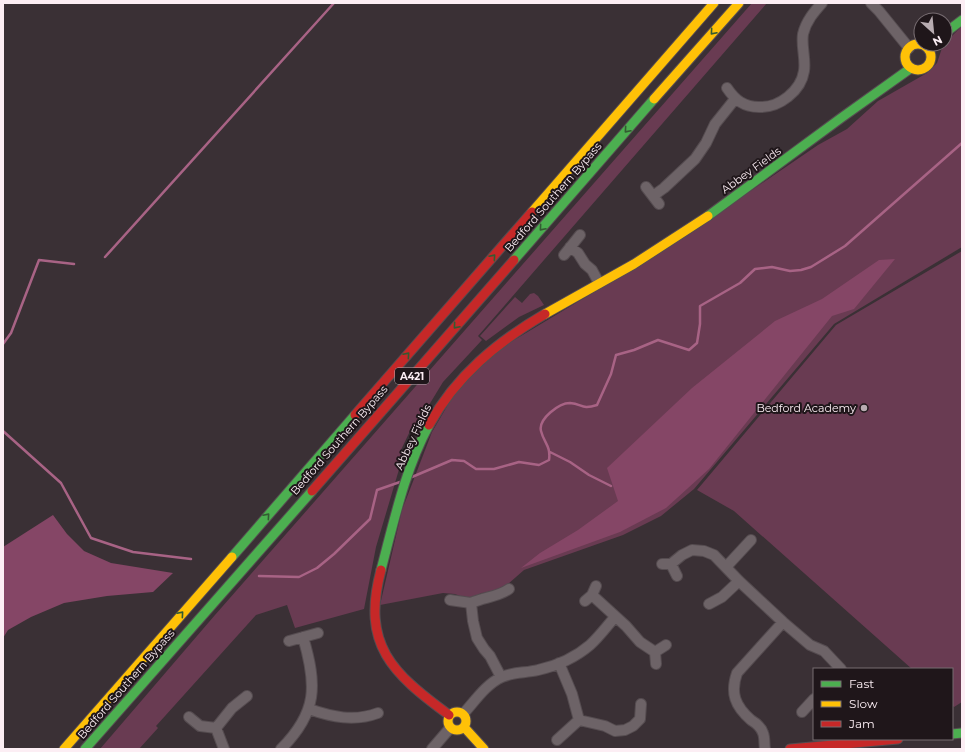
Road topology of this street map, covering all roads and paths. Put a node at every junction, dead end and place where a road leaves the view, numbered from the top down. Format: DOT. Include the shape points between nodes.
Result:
graph roads {
  1 [pos="714,3"];
  2 [pos="738,3"];
  3 [pos="822,3"];
  4 [pos="871,3"];
  5 [pos="962,20"];
  6 [pos="953,27"];
  7 [pos="913,46"];
  8 [pos="909,48"];
  9 [pos="930,52"];
  10 [pos="911,68"];
  11 [pos="727,88"];
  12 [pos="735,99"];
  13 [pos="646,187"];
  14 [pos="653,196"];
  15 [pos="659,204"];
  16 [pos="580,235"];
  17 [pos="599,283"];
  18 [pos="751,540"];
  19 [pos="726,567"];
  20 [pos="677,576"];
  21 [pos="739,581"];
  22 [pos="509,589"];
  23 [pos="591,594"];
  24 [pos="450,600"];
  25 [pos="471,603"];
  26 [pos="710,604"];
  27 [pos="615,617"];
  28 [pos="782,622"];
  29 [pos="318,633"];
  30 [pos="303,638"];
  31 [pos="290,641"];
  32 [pos="666,645"];
  33 [pos="656,652"];
  34 [pos="559,663"];
  35 [pos="656,664"];
  36 [pos="840,668"];
  37 [pos="501,677"];
  38 [pos="247,696"];
  39 [pos="813,700"];
  40 [pos="641,704"];
  41 [pos="309,709"];
  42 [pos="802,712"];
  43 [pos="378,713"];
  44 [pos="464,713"];
  45 [pos="449,715"];
  46 [pos="189,717"];
  47 [pos="579,720"];
  48 [pos="464,727"];
  49 [pos="216,728"];
  50 [pos="450,728"];
  51 [pos="557,740"];
  52 [pos="888,740"];
  53 [pos="808,748"];
  54 [pos="64,749"];
  55 [pos="85,749"];
  56 [pos="224,749"];
  57 [pos="281,749"];
  58 [pos="432,749"];
  59 [pos="484,749"];
  60 [pos="765,749"];
  61 [pos="790,749"];
  54 -- 1 [label="main road, Bedford Southern Bypass / A421, one-way"];
  2 -- 55 [label="main road, Bedford Southern Bypass / A421, one-way"];
  3 -- 12 [label="street" via="806,24 803,34 804,72 790,95 774,105 759,107 748,106"];
  4 -- 8 [label="street"];
  5 -- 6 [label="main road"];
  7 -- 8 [label="main road"];
  8 -- 10 [label="main road" via="905,56"];
  9 -- 10 [label="main road" via="930,62 926,67 916,70"];
  10 -- 17 [label="main road, Abbey Fields" via="701,221 642,260"];
  11 -- 12 [label="street"];
  12 -- 14 [label="street" via="715,124 695,159"];
  13 -- 14 [label="street"];
  14 -- 15 [label="street"];
  16 -- 17 [label="street" via="567,251 578,253"];
  17 -- 45 [label="main road, Abbey Fields" via="516,331 492,348 471,368 436,413 407,477 379,581 375,604 376,624 380,641 400,677"];
  18 -- 19 [label="street"];
  19 -- 20 [label="street" via="714,555 692,550 667,564"];
  19 -- 21 [label="street"];
  21 -- 26 [label="street"];
  21 -- 28 [label="street"];
  22 -- 25 [label="street" via="501,595"];
  23 -- 27 [label="street"];
  24 -- 25 [label="street"];
  25 -- 37 [label="street" via="477,638"];
  27 -- 33 [label="street" via="640,642"];
  27 -- 34 [label="street" via="590,645"];
  28 -- 36 [label="street" via="810,645 824,651"];
  28 -- 60 [label="street" via="737,673 734,682 733,692 737,703 742,712 763,733"];
  29 -- 30 [label="street"];
  30 -- 31 [label="street"];
  30 -- 41 [label="street" via="312,676"];
  32 -- 33 [label="street"];
  33 -- 35 [label="street"];
  34 -- 37 [label="street" via="535,671"];
  34 -- 47 [label="street" via="572,694"];
  37 -- 44 [label="street"];
  38 -- 49 [label="street" via="232,708"];
  39 -- 42 [label="street"];
  40 -- 47 [label="street" via="642,720 624,730 615,731"];
  41 -- 43 [label="street" via="341,719 367,722"];
  41 -- 57 [label="street" via="302,724"];
  44 -- 45 [label="main road" via="456,712"];
  44 -- 48 [label="main road" via="467,720"];
  45 -- 50 [label="main road" via="447,722"];
  46 -- 49 [label="street" via="200,726"];
  47 -- 51 [label="street"];
  48 -- 50 [label="main road" via="456,730"];
  48 -- 59 [label="main road"];
  49 -- 56 [label="street"];
  50 -- 58 [label="street"];
  52 -- 53 [label="main road"];
  53 -- 61 [label="main road"];
}
